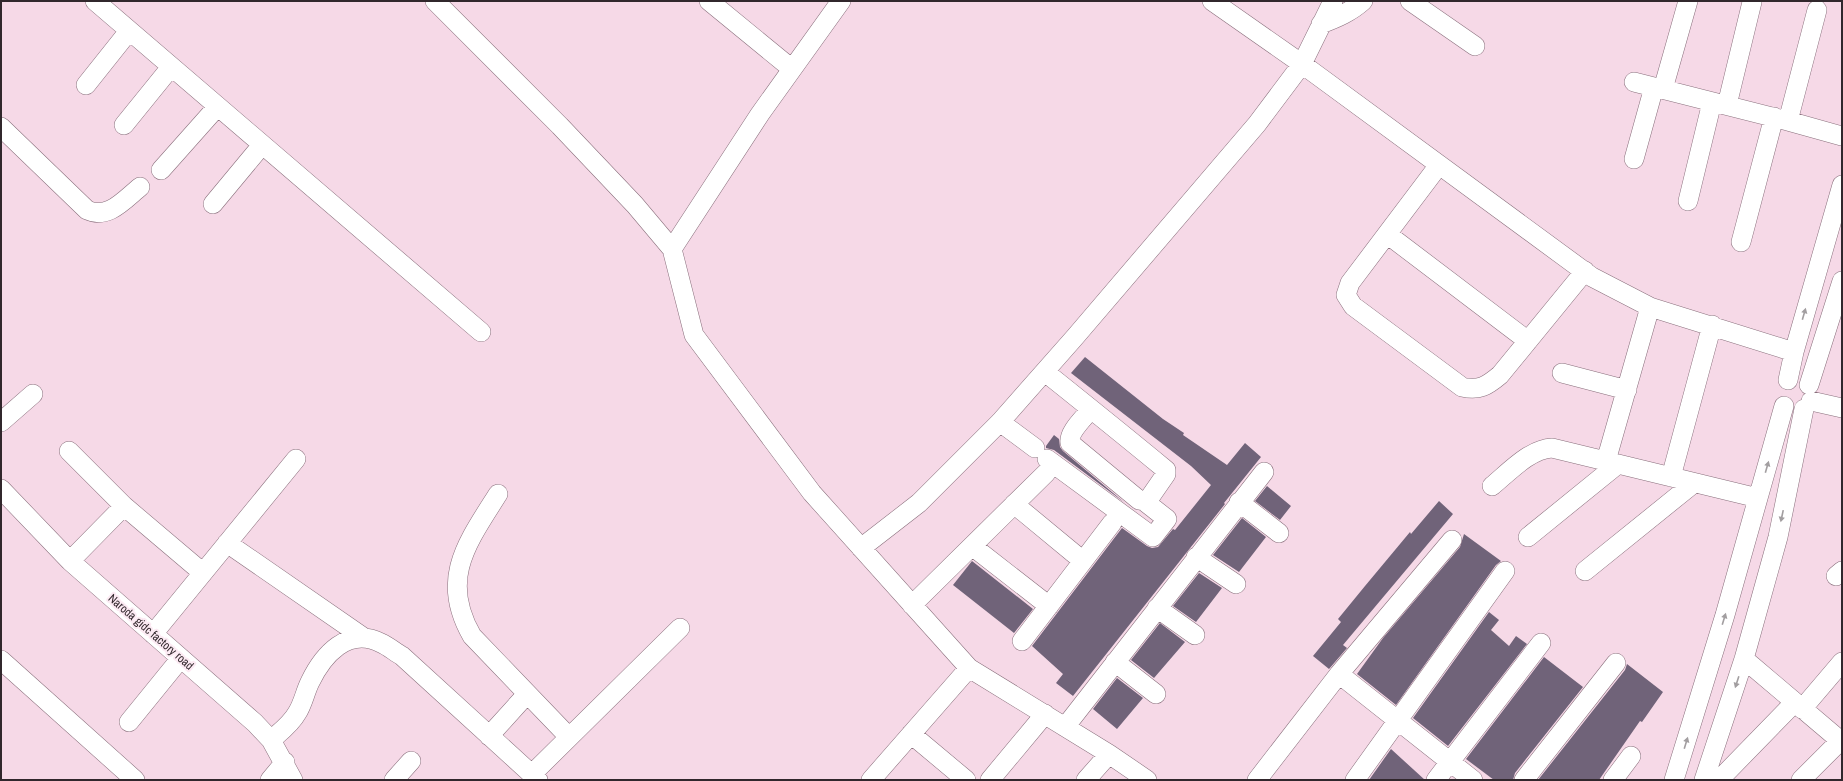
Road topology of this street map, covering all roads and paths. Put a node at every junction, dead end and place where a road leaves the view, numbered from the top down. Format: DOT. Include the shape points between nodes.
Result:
graph roads {
  1 [pos="95,1"];
  2 [pos="435,1"];
  3 [pos="709,1"];
  4 [pos="841,1"];
  5 [pos="1212,1"];
  6 [pos="1333,1"];
  7 [pos="1364,1"];
  8 [pos="1410,1"];
  9 [pos="1688,1"];
  10 [pos="1752,2"];
  11 [pos="1816,10"];
  12 [pos="1321,24"];
  13 [pos="129,31"];
  14 [pos="1475,46"];
  15 [pos="1302,64"];
  16 [pos="171,67"];
  17 [pos="792,69"];
  18 [pos="1634,82"];
  19 [pos="86,85"];
  20 [pos="1659,88"];
  21 [pos="1720,103"];
  22 [pos="217,107"];
  23 [pos="1781,119"];
  24 [pos="124,125"];
  25 [pos="1,127"];
  26 [pos="1842,136"];
  27 [pos="262,145"];
  28 [pos="1634,158"];
  29 [pos="1439,165"];
  30 [pos="161,170"];
  31 [pos="1842,185"];
  32 [pos="140,187"];
  33 [pos="1688,201"];
  34 [pos="213,204"];
  35 [pos="1387,234"];
  36 [pos="1741,242"];
  37 [pos="672,248"];
  38 [pos="1585,272"];
  39 [pos="1842,281"];
  40 [pos="1650,307"];
  41 [pos="1712,326"];
  42 [pos="481,332"];
  43 [pos="1528,341"];
  44 [pos="1794,352"];
  45 [pos="1044,372"];
  46 [pos="1562,373"];
  47 [pos="1788,380"];
  48 [pos="1626,390"];
  49 [pos="33,394"];
  50 [pos="1808,398"];
  51 [pos="1784,406"];
  52 [pos="1842,408"];
  53 [pos="1091,409"];
  54 [pos="1,422"];
  55 [pos="1000,422"];
  56 [pos="69,451"];
  57 [pos="296,459"];
  58 [pos="1043,460"];
  59 [pos="1612,463"];
  60 [pos="1264,472"];
  61 [pos="1671,477"];
  62 [pos="1694,483"];
  63 [pos="1492,486"];
  64 [pos="1,489"];
  65 [pos="498,494"];
  66 [pos="1758,498"];
  67 [pos="1144,501"];
  68 [pos="1239,502"];
  69 [pos="1014,504"];
  70 [pos="124,506"];
  71 [pos="1112,523"];
  72 [pos="1279,533"];
  73 [pos="1528,537"];
  74 [pos="1452,540"];
  75 [pos="227,543"];
  76 [pos="972,546"];
  77 [pos="861,548"];
  78 [pos="1196,557"];
  79 [pos="70,561"];
  80 [pos="1083,561"];
  81 [pos="1505,571"];
  82 [pos="1585,571"];
  83 [pos="203,573"];
  84 [pos="1236,584"];
  85 [pos="912,604"];
  86 [pos="1048,606"];
  87 [pos="1157,608"];
  88 [pos="680,628"];
  89 [pos="153,634"];
  90 [pos="1196,636"];
  91 [pos="363,637"];
  92 [pos="1022,641"];
  93 [pos="1541,643"];
  94 [pos="181,658"];
  95 [pos="1744,659"];
  96 [pos="1,660"];
  97 [pos="1115,662"];
  98 [pos="1842,662"];
  99 [pos="1616,663"];
  100 [pos="970,668"];
  101 [pos="1339,674"];
  102 [pos="527,694"];
  103 [pos="1156,694"];
  104 [pos="1798,705"];
  105 [pos="1045,714"];
  106 [pos="1398,721"];
  107 [pos="128,722"];
  108 [pos="1065,727"];
  109 [pos="911,734"];
  110 [pos="489,736"];
  111 [pos="569,737"];
  112 [pos="271,740"];
  113 [pos="1841,741"];
  114 [pos="1109,754"];
  115 [pos="1631,756"];
  116 [pos="411,761"];
  117 [pos="285,762"];
  118 [pos="1450,762"];
  119 [pos="534,777"];
  120 [pos="135,780"];
  121 [pos="270,780"];
  122 [pos="293,780"];
  123 [pos="394,780"];
  124 [pos="871,780"];
  125 [pos="966,780"];
  126 [pos="990,780"];
  127 [pos="1086,780"];
  128 [pos="1147,780"];
  129 [pos="1257,780"];
  130 [pos="1355,780"];
  131 [pos="1436,780"];
  132 [pos="1473,780"];
  133 [pos="1524,780"];
  134 [pos="1613,780"];
  135 [pos="1674,780"];
  136 [pos="1704,780"];
  137 [pos="1719,780"];
  138 [pos="1801,780"];
  1 -- 13 [label="street"];
  2 -- 37 [label="street" via="560,126"];
  3 -- 17 [label="street"];
  4 -- 17 [label="street"];
  5 -- 15 [label="street"];
  6 -- 12 [label="street"];
  7 -- 12 [label="street" via="1341,16"];
  8 -- 14 [label="street"];
  9 -- 20 [label="street"];
  10 -- 21 [label="street"];
  11 -- 23 [label="street"];
  12 -- 15 [label="street"];
  13 -- 16 [label="street"];
  13 -- 19 [label="street"];
  15 -- 29 [label="street"];
  15 -- 45 [label="street" via="1257,124"];
  16 -- 22 [label="street"];
  16 -- 24 [label="street"];
  17 -- 37 [label="street"];
  18 -- 20 [label="street"];
  20 -- 21 [label="street"];
  20 -- 28 [label="street"];
  21 -- 23 [label="street"];
  21 -- 33 [label="street"];
  22 -- 27 [label="street"];
  22 -- 30 [label="street"];
  23 -- 26 [label="street"];
  23 -- 36 [label="street"];
  25 -- 32 [label="street" via="87,210 101,214 109,212"];
  27 -- 34 [label="street"];
  27 -- 42 [label="street"];
  29 -- 35 [label="street"];
  29 -- 38 [label="street"];
  44 -- 31 [label="street, one-way"];
  35 -- 43 [label="street"];
  35 -- 43 [label="street" via="1346,290 1348,300 1353,306 1462,386 1471,389 1487,386 1500,375"];
  37 -- 77 [label="street" via="694,336 812,494"];
  38 -- 40 [label="street" via="1616,291"];
  38 -- 43 [label="street"];
  39 -- 50 [label="street"];
  40 -- 41 [label="street"];
  40 -- 48 [label="street"];
  41 -- 44 [label="street"];
  41 -- 61 [label="street"];
  44 -- 47 [label="street"];
  45 -- 53 [label="street"];
  45 -- 55 [label="street"];
  46 -- 48 [label="street"];
  47 -- 50 [label="street" via="1799,378"];
  47 -- 51 [label="street" via="1779,392"];
  48 -- 59 [label="street"];
  49 -- 54 [label="street"];
  50 -- 51 [label="street" via="1794,411"];
  50 -- 52 [label="street"];
  50 -- 95 [label="street, one-way" via="1778,537"];
  66 -- 51 [label="street, one-way"];
  53 -- 67 [label="street" via="1072,433 1070,443 1139,500"];
  53 -- 67 [label="street" via="1166,470 1163,479 1148,500"];
  55 -- 58 [label="street"];
  55 -- 77 [label="street" via="918,503"];
  56 -- 70 [label="street"];
  57 -- 75 [label="street"];
  58 -- 67 [label="street" via="1153,537 1167,519"];
  58 -- 69 [label="street"];
  59 -- 61 [label="street"];
  59 -- 63 [label="street" via="1544,448 1524,460"];
  59 -- 73 [label="street"];
  60 -- 68 [label="street"];
  61 -- 62 [label="street"];
  62 -- 66 [label="street"];
  62 -- 82 [label="street"];
  64 -- 79 [label="street, Naroda gidc factory road"];
  65 -- 102 [label="street" via="475,531 458,569 459,607 463,621 472,636"];
  135 -- 66 [label="street, one-way" via="1725,616"];
  68 -- 72 [label="street"];
  68 -- 78 [label="street"];
  69 -- 76 [label="street"];
  69 -- 80 [label="street"];
  70 -- 79 [label="street"];
  70 -- 83 [label="street"];
  71 -- 80 [label="street"];
  74 -- 101 [label="street"];
  75 -- 83 [label="street"];
  75 -- 91 [label="street"];
  76 -- 85 [label="street"];
  76 -- 86 [label="street"];
  77 -- 85 [label="street"];
  78 -- 84 [label="street"];
  78 -- 87 [label="street"];
  79 -- 89 [label="street, Naroda gidc factory road"];
  80 -- 86 [label="street"];
  81 -- 106 [label="street"];
  83 -- 89 [label="street"];
  85 -- 100 [label="street"];
  86 -- 92 [label="street"];
  87 -- 90 [label="street"];
  87 -- 97 [label="street"];
  88 -- 111 [label="street"];
  89 -- 94 [label="street, Naroda gidc factory road"];
  91 -- 110 [label="street" via="380,642 402,656"];
  91 -- 112 [label="street" via="347,640 334,648 310,682 297,714"];
  93 -- 118 [label="street"];
  94 -- 107 [label="street"];
  94 -- 112 [label="street, Naroda gidc factory road"];
  95 -- 104 [label="street"];
  95 -- 136 [label="street, one-way"];
  96 -- 120 [label="street"];
  97 -- 103 [label="street"];
  97 -- 108 [label="street"];
  98 -- 104 [label="street"];
  99 -- 133 [label="street"];
  100 -- 105 [label="street"];
  100 -- 109 [label="street"];
  101 -- 106 [label="street"];
  101 -- 129 [label="street"];
  102 -- 110 [label="street"];
  102 -- 111 [label="street"];
  104 -- 113 [label="street"];
  104 -- 137 [label="street"];
  105 -- 108 [label="street"];
  105 -- 126 [label="street"];
  106 -- 118 [label="street"];
  106 -- 130 [label="street"];
  108 -- 114 [label="street"];
  109 -- 124 [label="street"];
  109 -- 125 [label="street"];
  110 -- 119 [label="street"];
  111 -- 119 [label="street"];
  112 -- 117 [label="street, Naroda gidc factory road"];
  113 -- 138 [label="street"];
  114 -- 127 [label="street"];
  114 -- 128 [label="street"];
  115 -- 134 [label="street"];
  116 -- 123 [label="street"];
  117 -- 121 [label="street"];
  117 -- 122 [label="street, Naroda gidc factory road"];
  118 -- 131 [label="street"];
  118 -- 132 [label="street"];
}
